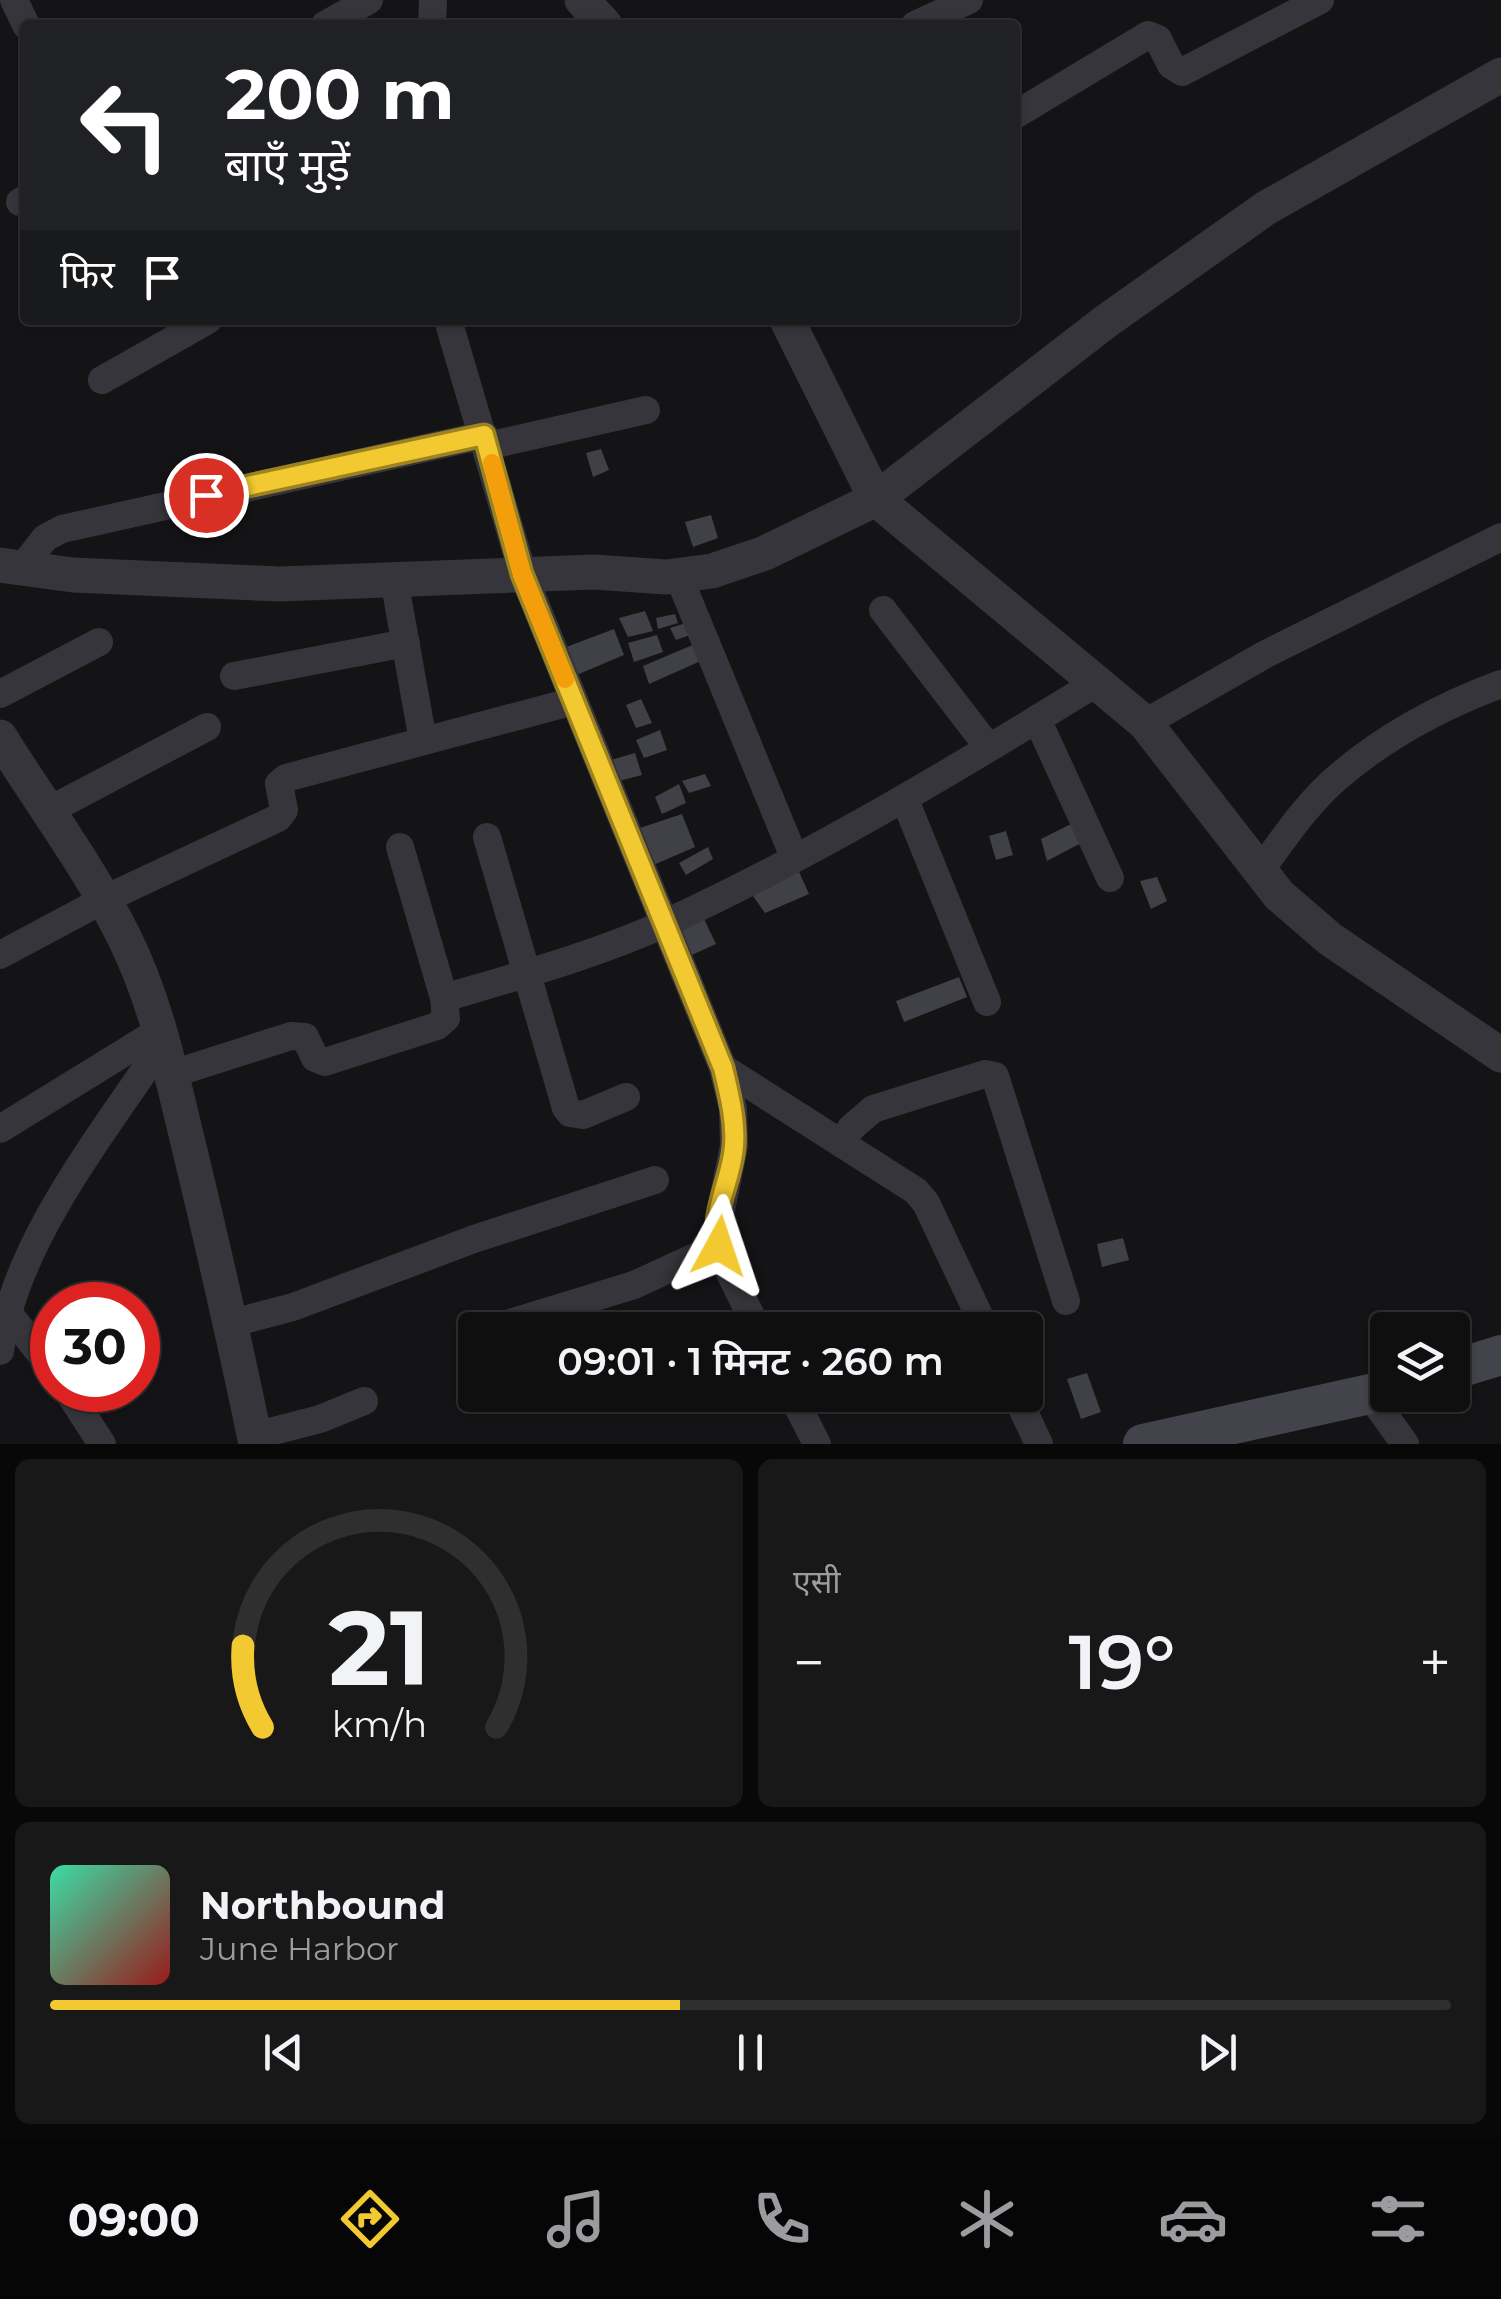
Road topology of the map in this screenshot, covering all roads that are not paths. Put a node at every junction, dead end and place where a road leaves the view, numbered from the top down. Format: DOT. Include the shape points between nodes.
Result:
graph roads {
  1 [pos="369,0"];
  2 [pos="582,0"];
  3 [pos="969,0"];
  4 [pos="1320,0"];
  5 [pos="924,14"];
  6 [pos="334,20"];
  7 [pos="601,20"];
  8 [pos="1501,76"];
  9 [pos="1020,112"];
  10 [pos="199,325"];
  11 [pos="450,325"];
  12 [pos="790,325"];
  13 [pos="102,380"];
  14 [pos="646,410"];
  15 [pos="485,441"];
  16 [pos="876,499"];
  17 [pos="1501,537"];
  18 [pos="11,567"];
  19 [pos="522,574"];
  20 [pos="678,576"];
  21 [pos="394,580"];
  22 [pos="882,610"];
  23 [pos="99,642"];
  24 [pos="406,643"];
  25 [pos="234,676"];
  26 [pos="1096,683"];
  27 [pos="1501,684"];
  28 [pos="0,694"];
  29 [pos="574,701"];
  30 [pos="1037,719"];
  31 [pos="1145,723"];
  32 [pos="207,727"];
  33 [pos="0,737"];
  34 [pos="424,741"];
  35 [pos="990,748"];
  36 [pos="11,778"];
  37 [pos="905,800"];
  38 [pos="46,812"];
  39 [pos="487,837"];
  40 [pos="400,847"];
  41 [pos="794,857"];
  42 [pos="1260,870"];
  43 [pos="1110,878"];
  44 [pos="103,900"];
  45 [pos="664,924"];
  46 [pos="0,955"];
  47 [pos="526,974"];
  48 [pos="444,998"];
  49 [pos="987,1002"];
  50 [pos="165,1050"];
  51 [pos="1501,1055"];
  52 [pos="723,1068"];
  53 [pos="626,1097"];
  54 [pos="0,1129"];
  55 [pos="842,1144"];
  56 [pos="655,1180"];
  57 [pos="719,1246"];
  58 [pos="1066,1301"];
  59 [pos="547,1312"];
  60 [pos="750,1312"];
  61 [pos="977,1312"];
  62 [pos="8,1313"];
  63 [pos="232,1323"];
  64 [pos="30,1340"];
  65 [pos="0,1351"];
  66 [pos="1501,1354"];
  67 [pos="1470,1364"];
  68 [pos="1370,1394"];
  69 [pos="364,1401"];
  70 [pos="82,1412"];
  71 [pos="801,1412"];
  72 [pos="1024,1412"];
  73 [pos="1389,1412"];
  74 [pos="255,1440"];
  75 [pos="102,1444"];
  76 [pos="817,1444"];
  77 [pos="1039,1444"];
  78 [pos="1143,1444"];
  79 [pos="1406,1444"];
  1 -- 6 [label="street"];
  2 -- 7 [label="street"];
  3 -- 5 [label="street"];
  4 -- 9 [label="street" via="1182,72 1158,38 1148,36"];
  8 -- 16 [label="street" via="1266,208"];
  10 -- 13 [label="street"];
  11 -- 15 [label="street"];
  12 -- 16 [label="street"];
  14 -- 15 [label="street"];
  15 -- 18 [label="street" via="62,528"];
  15 -- 19 [label="street"];
  16 -- 20 [label="street" via="765,554"];
  16 -- 26 [label="street"];
  17 -- 31 [label="street" via="1266,654"];
  18 -- 21 [label="street" via="280,584"];
  19 -- 20 [label="street"];
  19 -- 21 [label="street"];
  19 -- 29 [label="street"];
  20 -- 41 [label="street"];
  21 -- 24 [label="street"];
  22 -- 35 [label="street"];
  23 -- 28 [label="street"];
  24 -- 25 [label="street"];
  24 -- 34 [label="street"];
  26 -- 30 [label="street"];
  26 -- 31 [label="street"];
  27 -- 42 [label="street" via="1458,700 1339,776"];
  29 -- 34 [label="street"];
  29 -- 45 [label="street"];
  30 -- 35 [label="street"];
  30 -- 43 [label="street"];
  31 -- 42 [label="street"];
  32 -- 38 [label="street"];
  33 -- 36 [label="street"];
  34 -- 44 [label="street" via="286,778 279,784 284,810 278,818"];
  35 -- 37 [label="street"];
  36 -- 38 [label="street"];
  37 -- 41 [label="street"];
  37 -- 49 [label="street"];
  38 -- 44 [label="street"];
  39 -- 47 [label="street"];
  40 -- 48 [label="street"];
  41 -- 45 [label="street"];
  42 -- 51 [label="street" via="1330,938"];
  44 -- 46 [label="street"];
  44 -- 50 [label="street" via="125,939"];
  45 -- 47 [label="street"];
  45 -- 52 [label="street"];
  47 -- 48 [label="street"];
  47 -- 53 [label="street" via="570,1113"];
  48 -- 50 [label="street" via="443,1023 325,1062 315,1058 305,1038 290,1036"];
  50 -- 54 [label="street"];
  50 -- 62 [label="street" via="50,1214"];
  50 -- 63 [label="street"];
  52 -- 55 [label="street"];
  52 -- 57 [label="street" via="734,1146 718,1214"];
  55 -- 58 [label="street" via="873,1110 996,1076"];
  55 -- 61 [label="street" via="926,1203"];
  56 -- 63 [label="street"];
  57 -- 59 [label="street" via="621,1290"];
  57 -- 60 [label="street"];
  62 -- 64 [label="street"];
  62 -- 65 [label="street"];
  63 -- 74 [label="street"];
  66 -- 67 [label="main road"];
  68 -- 78 [label="main road"];
  69 -- 74 [label="street"];
  70 -- 75 [label="street"];
  71 -- 76 [label="street"];
  72 -- 77 [label="street"];
  73 -- 79 [label="street"];
}
